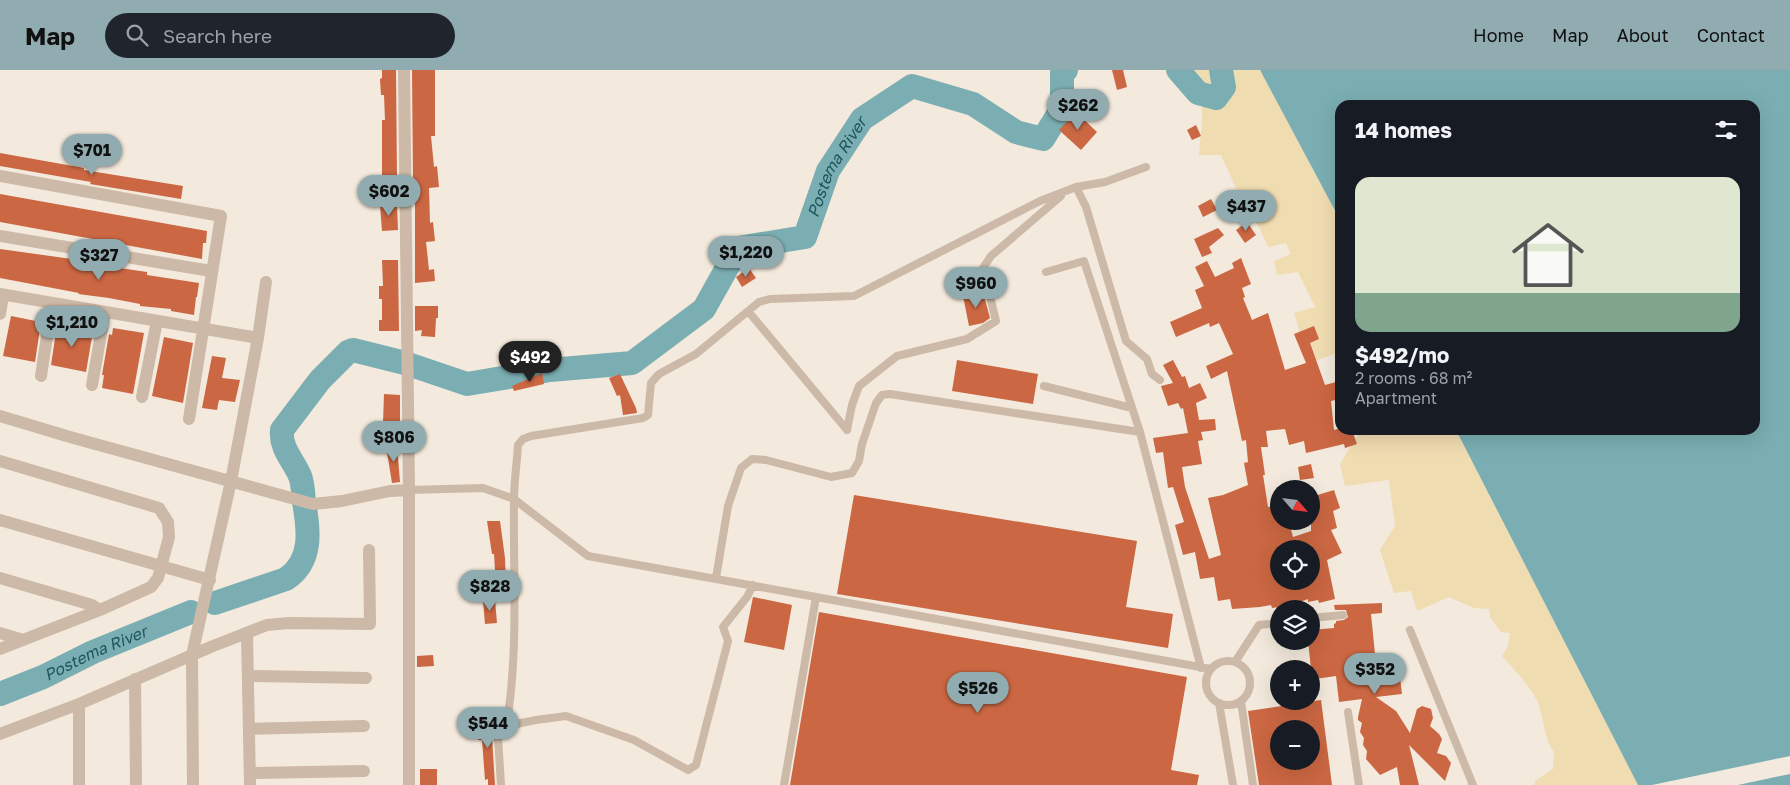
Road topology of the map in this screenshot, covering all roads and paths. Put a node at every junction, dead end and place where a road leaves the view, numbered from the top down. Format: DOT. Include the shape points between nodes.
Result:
graph roads {
  1 [pos="404,70"];
  2 [pos="1146,167"];
  3 [pos="0,176"];
  4 [pos="1076,187"];
  5 [pos="1066,192"];
  6 [pos="0,236"];
  7 [pos="211,271"];
  8 [pos="1046,272"];
  9 [pos="266,282"];
  10 [pos="2,294"];
  11 [pos="52,303"];
  12 [pos="748,311"];
  13 [pos="105,312"];
  14 [pos="0,314"];
  15 [pos="157,321"];
  16 [pos="203,328"];
  17 [pos="258,338"];
  18 [pos="41,376"];
  19 [pos="1160,380"];
  20 [pos="92,385"];
  21 [pos="1044,386"];
  22 [pos="142,397"];
  23 [pos="1132,408"];
  24 [pos="0,416"];
  25 [pos="189,419"];
  26 [pos="1140,432"];
  27 [pos="0,461"];
  28 [pos="231,482"];
  29 [pos="409,490"];
  30 [pos="514,499"];
  31 [pos="0,520"];
  32 [pos="369,550"];
  33 [pos="161,565"];
  34 [pos="0,578"];
  35 [pos="716,578"];
  36 [pos="210,580"];
  37 [pos="753,584"];
  38 [pos="816,597"];
  39 [pos="100,610"];
  40 [pos="1343,614"];
  41 [pos="1320,617"];
  42 [pos="1270,623"];
  43 [pos="1410,630"];
  44 [pos="0,633"];
  45 [pos="247,633"];
  46 [pos="23,640"];
  47 [pos="0,649"];
  48 [pos="192,655"];
  49 [pos="1235,662"];
  50 [pos="1201,668"];
  51 [pos="1211,670"];
  52 [pos="249,676"];
  53 [pos="366,678"];
  54 [pos="135,680"];
  55 [pos="1241,701"];
  56 [pos="1220,703"];
  57 [pos="79,704"];
  58 [pos="1348,712"];
  59 [pos="364,726"];
  60 [pos="506,728"];
  61 [pos="250,729"];
  62 [pos="0,734"];
  63 [pos="364,772"];
  64 [pos="250,779"];
  65 [pos="79,785"];
  66 [pos="136,785"];
  67 [pos="192,785"];
  68 [pos="409,785"];
  69 [pos="501,785"];
  70 [pos="784,785"];
  71 [pos="1233,785"];
  72 [pos="1253,785"];
  73 [pos="1359,785"];
  74 [pos="1473,785"];
  1 -- 29 [label="street"];
  2 -- 4 [label="lane" via="1105,182"];
  3 -- 7 [label="street" via="221,216"];
  4 -- 5 [label="lane"];
  4 -- 19 [label="lane" via="1086,207 1126,341 1147,359 1152,374"];
  5 -- 12 [label="lane" via="1040,201 854,296 770,299 759,302"];
  5 -- 12 [label="lane" via="991,256 983,268 996,321 967,339 897,356 859,386 847,430"];
  6 -- 7 [label="street"];
  7 -- 16 [label="street"];
  8 -- 23 [label="lane" via="1084,260"];
  9 -- 17 [label="street"];
  10 -- 11 [label="street"];
  10 -- 14 [label="street"];
  11 -- 13 [label="street"];
  11 -- 18 [label="street"];
  12 -- 30 [label="lane" via="696,354 659,374 651,383 648,415 643,418 523,439 518,446"];
  13 -- 15 [label="street"];
  13 -- 20 [label="street"];
  15 -- 16 [label="street"];
  15 -- 22 [label="street"];
  16 -- 17 [label="street"];
  16 -- 25 [label="street"];
  17 -- 28 [label="street"];
  21 -- 23 [label="lane"];
  23 -- 26 [label="lane"];
  24 -- 28 [label="street"];
  26 -- 35 [label="lane" via="882,395 852,473 831,476 752,459 741,468 728,506"];
  26 -- 50 [label="lane"];
  27 -- 33 [label="street" via="159,508 168,522 169,537"];
  28 -- 29 [label="street" via="313,504"];
  28 -- 36 [label="street"];
  29 -- 30 [label="lane" via="483,488"];
  29 -- 68 [label="street"];
  30 -- 35 [label="lane" via="588,556"];
  30 -- 60 [label="lane" via="516,554 511,700"];
  31 -- 33 [label="street"];
  32 -- 45 [label="street" via="370,624 289,623 267,625"];
  33 -- 36 [label="street"];
  33 -- 39 [label="street" via="158,578 151,587"];
  34 -- 39 [label="street"];
  35 -- 37 [label="lane"];
  36 -- 48 [label="street"];
  37 -- 38 [label="lane"];
  37 -- 60 [label="lane" via="747,597 723,626 728,640 696,765 688,770 634,740 566,716"];
  38 -- 50 [label="lane"];
  38 -- 70 [label="lane"];
  39 -- 46 [label="street"];
  40 -- 41 [label="lane"];
  42 -- 49 [label="lane" via="1259,625"];
  43 -- 74 [label="lane"];
  44 -- 46 [label="street"];
  45 -- 48 [label="street"];
  45 -- 52 [label="street"];
  46 -- 47 [label="street"];
  48 -- 54 [label="street"];
  48 -- 67 [label="street"];
  49 -- 51 [label="lane" via="1222,662"];
  49 -- 55 [label="lane" via="1249,676 1249,690"];
  50 -- 51 [label="lane"];
  51 -- 56 [label="lane" via="1207,688 1209,695"];
  52 -- 53 [label="street"];
  52 -- 61 [label="street"];
  54 -- 57 [label="street"];
  54 -- 66 [label="street"];
  55 -- 56 [label="lane" via="1231,705"];
  55 -- 72 [label="lane"];
  56 -- 71 [label="lane"];
  57 -- 62 [label="street"];
  57 -- 65 [label="street"];
  58 -- 73 [label="lane"];
  59 -- 61 [label="street"];
  60 -- 69 [label="lane" via="498,737"];
  61 -- 64 [label="street"];
  63 -- 64 [label="street"];
}
